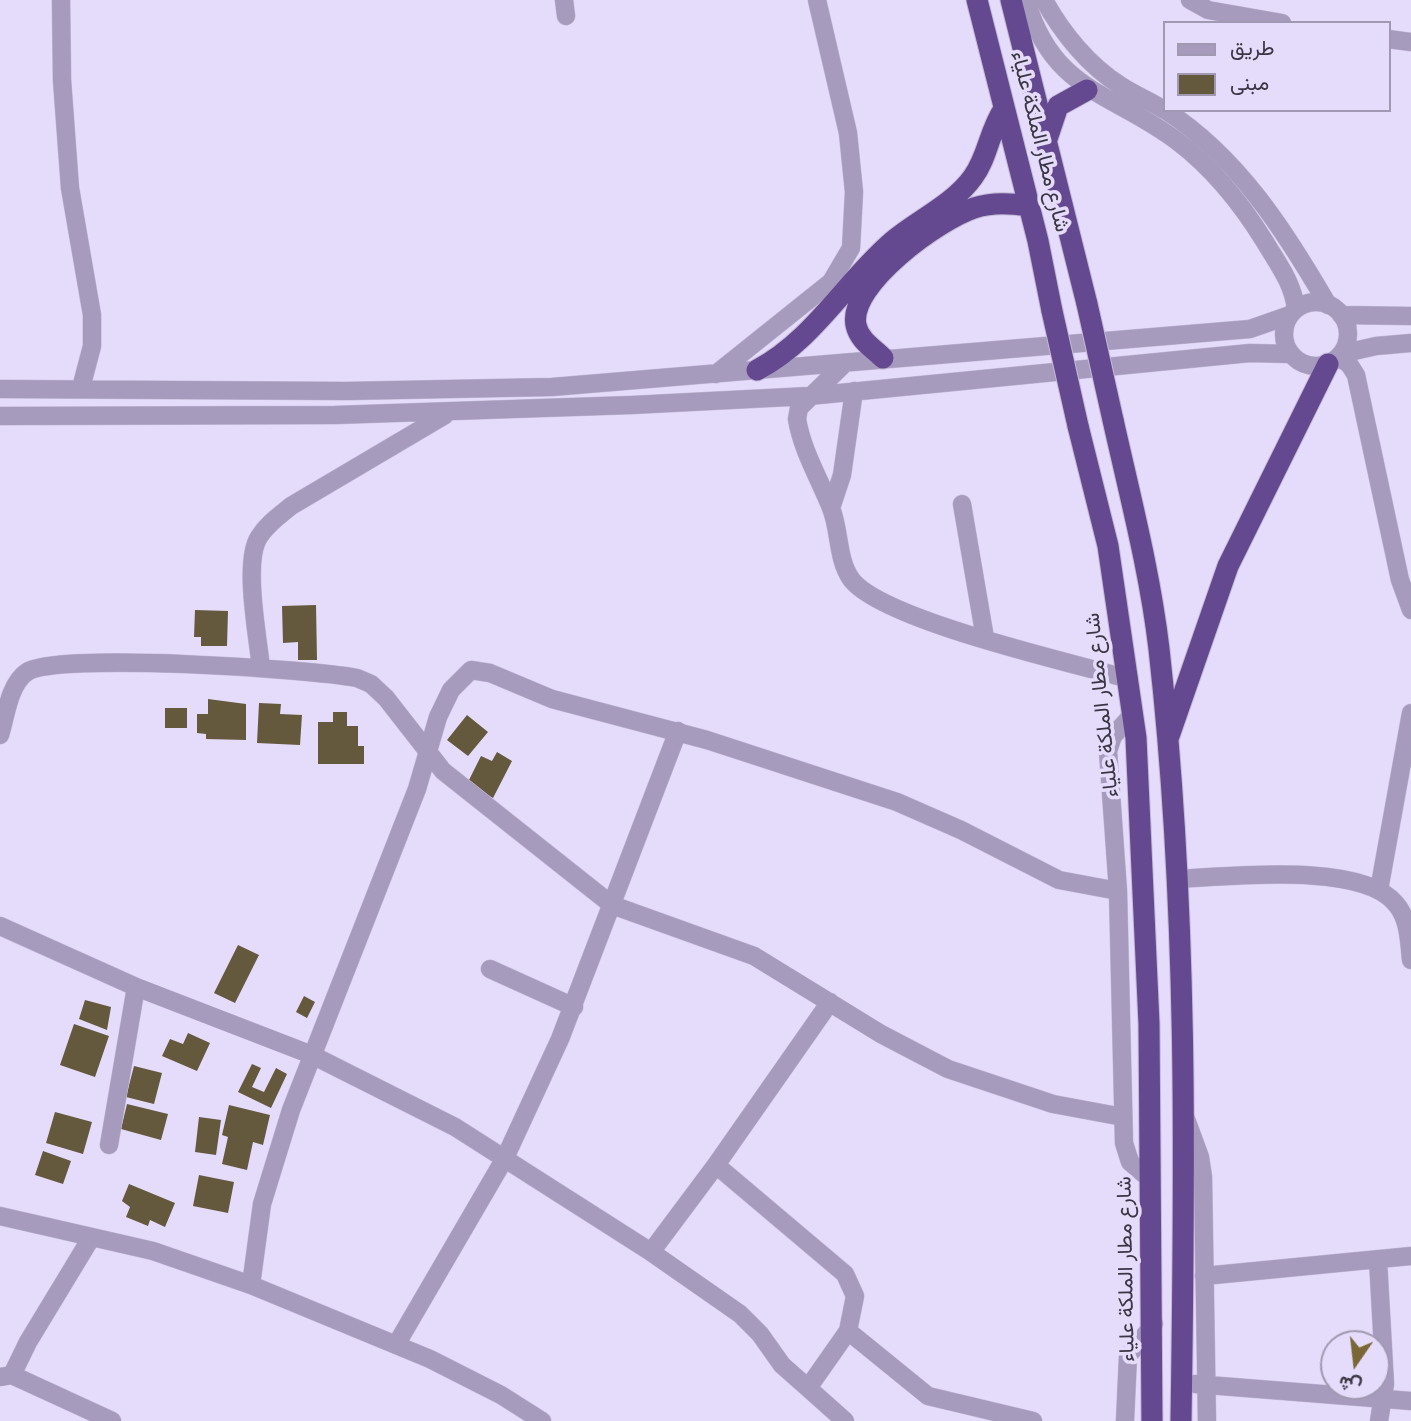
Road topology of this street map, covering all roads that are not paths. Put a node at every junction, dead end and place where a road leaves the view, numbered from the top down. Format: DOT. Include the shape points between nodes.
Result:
graph roads {
  1 [pos="61,0"];
  2 [pos="817,0"];
  3 [pos="977,0"];
  4 [pos="1011,0"];
  5 [pos="1026,0"];
  6 [pos="1044,0"];
  7 [pos="1190,0"];
  8 [pos="1271,21"];
  9 [pos="1390,39"];
  10 [pos="1411,42"];
  11 [pos="1087,90"];
  12 [pos="1162,108"];
  13 [pos="1004,109"];
  14 [pos="1168,112"];
  15 [pos="1045,144"];
  16 [pos="1028,206"];
  17 [pos="1334,310"];
  18 [pos="1293,312"];
  19 [pos="1411,316"];
  20 [pos="1411,343"];
  21 [pos="1290,354"];
  22 [pos="883,358"];
  23 [pos="1336,358"];
  24 [pos="845,363"];
  25 [pos="757,370"];
  26 [pos="716,374"];
  27 [pos="0,388"];
  28 [pos="81,388"];
  29 [pos="854,391"];
  30 [pos="809,396"];
  31 [pos="449,413"];
  32 [pos="0,416"];
  33 [pos="962,504"];
  34 [pos="831,508"];
  35 [pos="1411,610"];
  36 [pos="985,638"];
  37 [pos="261,668"];
  38 [pos="1129,679"];
  39 [pos="1411,713"];
  40 [pos="1133,714"];
  41 [pos="678,731"];
  42 [pos="0,735"];
  43 [pos="1167,741"];
  44 [pos="427,754"];
  45 [pos="1176,879"];
  46 [pos="1379,890"];
  47 [pos="1118,891"];
  48 [pos="612,905"];
  49 [pos="0,926"];
  50 [pos="1411,953"];
  51 [pos="1411,960"];
  52 [pos="490,969"];
  53 [pos="136,987"];
  54 [pos="830,1002"];
  55 [pos="574,1007"];
  56 [pos="312,1055"];
  57 [pos="1185,1115"];
  58 [pos="1123,1117"];
  59 [pos="108,1144"];
  60 [pos="505,1158"];
  61 [pos="716,1166"];
  62 [pos="1151,1180"];
  63 [pos="0,1216"];
  64 [pos="91,1238"];
  65 [pos="650,1252"];
  66 [pos="1411,1256"];
  67 [pos="1378,1260"];
  68 [pos="1204,1276"];
  69 [pos="251,1285"];
  70 [pos="1154,1324"];
  71 [pos="1381,1330"];
  72 [pos="848,1331"];
  73 [pos="396,1345"];
  74 [pos="6,1376"];
  75 [pos="1182,1383"];
  76 [pos="1206,1385"];
  77 [pos="808,1388"];
  78 [pos="1320,1394"];
  79 [pos="1390,1399"];
  80 [pos="1384,1400"];
  81 [pos="1411,1401"];
  82 [pos="521,1415"];
  83 [pos="112,1421"];
  84 [pos="542,1421"];
  85 [pos="845,1421"];
  86 [pos="1033,1421"];
  87 [pos="1125,1421"];
  88 [pos="1152,1421"];
  89 [pos="1181,1421"];
  90 [pos="1206,1421"];
  91 [pos="1379,1421"];
  1 -- 28 [label="street" via="69,174 92,315 92,346"];
  2 -- 26 [label="street" via="848,134 854,192 851,248 831,282"];
  3 -- 13 [label="highway, شارع مطار الملكة علياء"];
  4 -- 15 [label="highway, شارع مطار الملكة علياء"];
  5 -- 11 [label="street" via="1047,47"];
  6 -- 12 [label="street" via="1095,67"];
  7 -- 8 [label="street" via="1208,10"];
  9 -- 10 [label="street"];
  11 -- 15 [label="highway" via="1058,106"];
  11 -- 18 [label="street" via="1158,128 1216,176 1251,219 1288,280"];
  13 -- 16 [label="highway, شارع مطار الملكة علياء"];
  13 -- 25 [label="highway" via="967,184 853,278 800,341"];
  14 -- 17 [label="street" via="1201,136 1239,174"];
  15 -- 43 [label="highway, شارع مطار الملكة علياء, bridge" via="1087,304 1157,635"];
  16 -- 22 [label="highway" via="995,204 963,213 905,250 879,275 859,306 856,326"];
  16 -- 38 [label="highway, شارع مطار الملكة علياء, bridge" via="1108,547"];
  17 -- 18 [label="street" via="1311,303"];
  17 -- 19 [label="street"];
  17 -- 23 [label="street" via="1347,330"];
  18 -- 21 [label="street" via="1284,330"];
  18 -- 22 [label="street" via="1250,328"];
  20 -- 23 [label="street" via="1376,346"];
  21 -- 23 [label="street" via="1311,366"];
  21 -- 29 [label="street" via="1250,353"];
  22 -- 24 [label="street"];
  23 -- 35 [label="street" via="1356,374 1400,580"];
  23 -- 43 [label="highway" via="1228,566"];
  24 -- 25 [label="street"];
  24 -- 30 [label="street"];
  25 -- 26 [label="street"];
  26 -- 28 [label="street" via="455,390"];
  27 -- 28 [label="street"];
  29 -- 30 [label="street"];
  29 -- 34 [label="street" via="842,475"];
  30 -- 31 [label="street"];
  30 -- 34 [label="street" via="799,408 798,427"];
  31 -- 32 [label="street"];
  31 -- 37 [label="street" via="291,506 258,538 253,570"];
  33 -- 36 [label="street"];
  34 -- 36 [label="street" via="844,563 850,578 865,593 893,608"];
  36 -- 38 [label="street"];
  37 -- 42 [label="street" via="88,662 37,666 23,674 12,694"];
  37 -- 44 [label="street" via="333,673 371,684"];
  38 -- 40 [label="highway, شارع مطار الملكة علياء"];
  39 -- 46 [label="street"];
  40 -- 47 [label="street" via="1113,736 1108,751"];
  40 -- 62 [label="highway, شارع مطار الملكة علياء" via="1149,1024"];
  41 -- 44 [label="street" via="552,699 491,673 471,670 451,690"];
  41 -- 47 [label="street" via="910,806 1059,880"];
  41 -- 48 [label="street"];
  43 -- 45 [label="highway, شارع مطار الملكة علياء"];
  44 -- 48 [label="street" via="472,797"];
  44 -- 56 [label="street" via="401,833"];
  45 -- 46 [label="street" via="1306,875"];
  45 -- 57 [label="highway, شارع مطار الملكة علياء"];
  46 -- 50 [label="street" via="1402,911"];
  47 -- 58 [label="street"];
  48 -- 54 [label="street" via="732,945"];
  48 -- 55 [label="street"];
  49 -- 53 [label="street"];
  50 -- 51 [label="street"];
  52 -- 55 [label="street"];
  53 -- 56 [label="street"];
  53 -- 59 [label="street"];
  54 -- 58 [label="street" via="918,1056 948,1069 1053,1104"];
  54 -- 61 [label="street"];
  55 -- 60 [label="street"];
  56 -- 60 [label="street" via="433,1115"];
  56 -- 69 [label="street" via="262,1204"];
  57 -- 68 [label="street" via="1203,1177"];
  57 -- 75 [label="highway, شارع مطار الملكة علياء"];
  58 -- 62 [label="street" via="1126,1153"];
  60 -- 65 [label="street"];
  60 -- 73 [label="street"];
  61 -- 65 [label="street"];
  61 -- 72 [label="street" via="845,1274 855,1296"];
  62 -- 70 [label="highway, شارع مطار الملكة علياء"];
  63 -- 64 [label="street"];
  64 -- 69 [label="street" via="153,1251"];
  64 -- 74 [label="street"];
  65 -- 77 [label="street" via="751,1324 782,1365"];
  66 -- 67 [label="street"];
  67 -- 68 [label="street"];
  67 -- 71 [label="street"];
  68 -- 76 [label="street"];
  69 -- 73 [label="street"];
  70 -- 87 [label="street" via="1128,1356"];
  70 -- 88 [label="highway, شارع مطار الملكة علياء"];
  72 -- 77 [label="street"];
  72 -- 86 [label="street" via="928,1396"];
  73 -- 82 [label="street" via="469,1379"];
  74 -- 83 [label="street"];
  75 -- 76 [label="street"];
  75 -- 89 [label="highway, شارع مطار الملكة علياء"];
  76 -- 78 [label="street"];
  76 -- 90 [label="street"];
  77 -- 85 [label="street"];
  79 -- 81 [label="street"];
  80 -- 91 [label="street"];
  82 -- 84 [label="street"];
}
